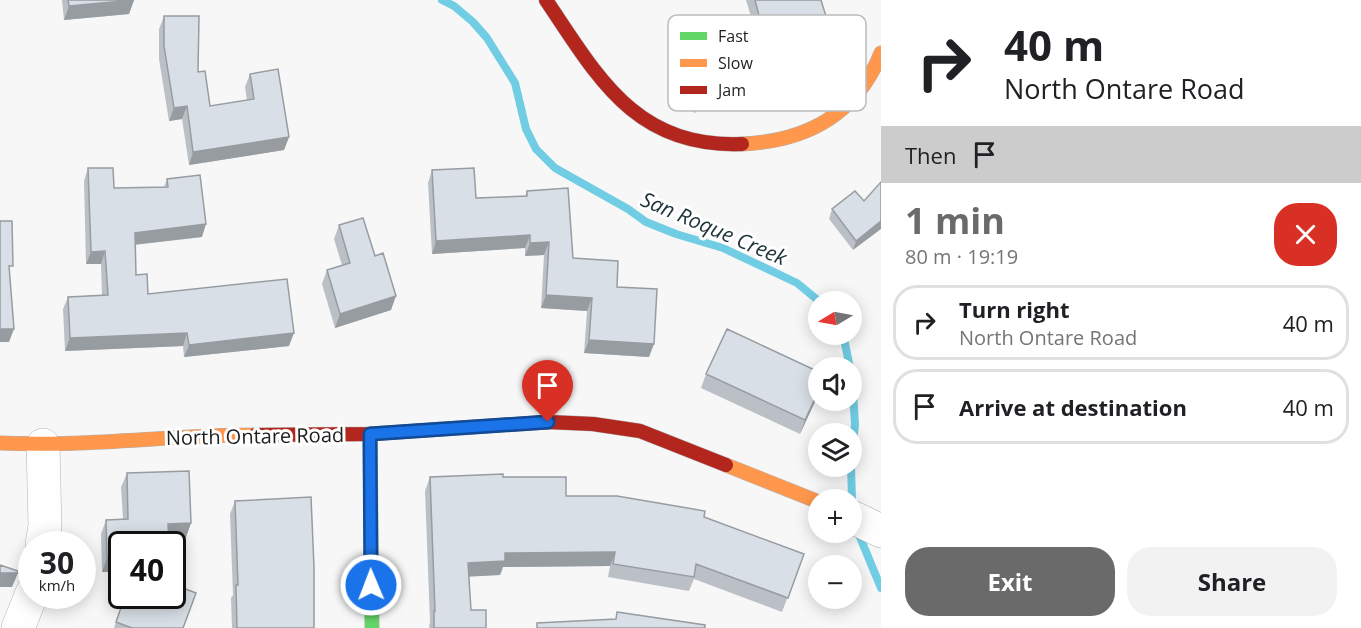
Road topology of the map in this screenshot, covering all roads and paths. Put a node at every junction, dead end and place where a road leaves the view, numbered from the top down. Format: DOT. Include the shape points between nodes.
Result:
graph roads {
  1 [pos="546,0"];
  2 [pos="881,53"];
  3 [pos="866,83"];
  4 [pos="840,111"];
  5 [pos="370,434"];
  6 [pos="0,443"];
  7 [pos="43,445"];
  8 [pos="808,498"];
  9 [pos="862,522"];
  10 [pos="44,531"];
  11 [pos="881,531"];
  12 [pos="26,609"];
  13 [pos="18,628"];
  14 [pos="372,628"];
  1 -- 4 [label="street" via="607,90 658,127 726,145 758,144 811,130"];
  2 -- 3 [label="street"];
  5 -- 7 [label="street, North Ontare Road" via="216,435"];
  5 -- 8 [label="street, North Ontare Road" via="548,422 592,424 640,431"];
  5 -- 14 [label="street"];
  6 -- 7 [label="street, North Ontare Road"];
  7 -- 10 [label="street"];
  9 -- 11 [label="street"];
  12 -- 13 [label="street"];
}
